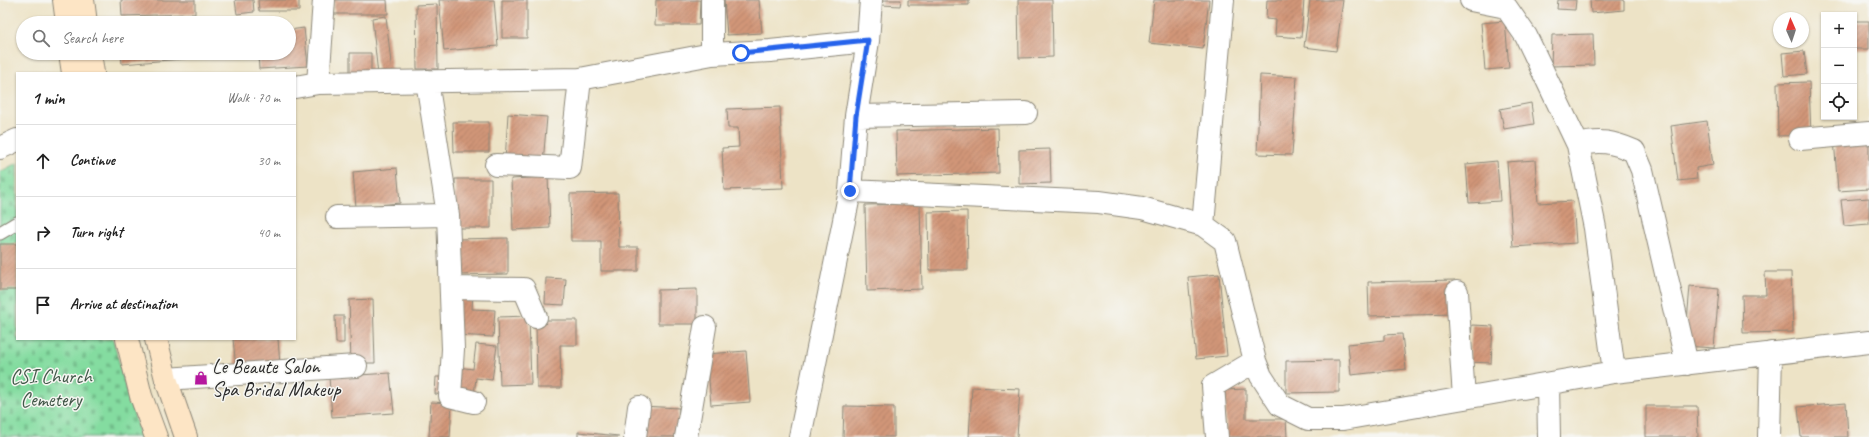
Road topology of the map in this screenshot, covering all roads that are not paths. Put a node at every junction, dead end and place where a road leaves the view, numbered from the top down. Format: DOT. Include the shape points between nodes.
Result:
graph roads {
  1 [pos="64,0"];
  2 [pos="83,0"];
  3 [pos="324,0"];
  4 [pos="712,0"];
  5 [pos="871,0"];
  6 [pos="1223,0"];
  7 [pos="1471,0"];
  8 [pos="66,16"];
  9 [pos="85,16"];
  10 [pos="868,40"];
  11 [pos="712,54"];
  12 [pos="71,60"];
  13 [pos="91,60"];
  14 [pos="73,72"];
  15 [pos="93,72"];
  16 [pos="580,79"];
  17 [pos="426,81"];
  18 [pos="318,83"];
  19 [pos="296,87"];
  20 [pos="1026,113"];
  21 [pos="856,116"];
  22 [pos="1869,133"];
  23 [pos="1800,139"];
  24 [pos="16,140"];
  25 [pos="1578,145"];
  26 [pos="0,148"];
  27 [pos="496,165"];
  28 [pos="850,191"];
  29 [pos="448,215"];
  30 [pos="338,217"];
  31 [pos="16,224"];
  32 [pos="1203,225"];
  33 [pos="0,233"];
  34 [pos="451,288"];
  35 [pos="1457,292"];
  36 [pos="536,316"];
  37 [pos="705,327"];
  38 [pos="127,340"];
  39 [pos="156,340"];
  40 [pos="1869,342"];
  41 [pos="1770,353"];
  42 [pos="1254,361"];
  43 [pos="1686,364"];
  44 [pos="356,366"];
  45 [pos="1614,372"];
  46 [pos="166,379"];
  47 [pos="1548,384"];
  48 [pos="1464,398"];
  49 [pos="474,402"];
  50 [pos="639,407"];
  51 [pos="156,437"];
  52 [pos="186,437"];
  53 [pos="635,437"];
  54 [pos="686,437"];
  55 [pos="800,437"];
  56 [pos="1217,437"];
  57 [pos="1549,437"];
  58 [pos="1769,437"];
  1 -- 8 [label="main road"];
  2 -- 9 [label="main road"];
  3 -- 18 [label="street"];
  4 -- 11 [label="street"];
  5 -- 10 [label="street"];
  6 -- 32 [label="street"];
  7 -- 25 [label="street" via="1506,7 1526,36"];
  10 -- 11 [label="street" via="770,51"];
  10 -- 21 [label="street"];
  11 -- 16 [label="street"];
  12 -- 14 [label="main road"];
  13 -- 15 [label="main road"];
  16 -- 17 [label="street"];
  16 -- 27 [label="street" via="570,168"];
  17 -- 18 [label="street"];
  17 -- 29 [label="street"];
  18 -- 19 [label="street"];
  20 -- 21 [label="street"];
  21 -- 28 [label="street"];
  22 -- 23 [label="street"];
  24 -- 26 [label="street"];
  25 -- 43 [label="street" via="1592,141 1616,144 1634,151 1642,170"];
  25 -- 45 [label="street" via="1595,228"];
  28 -- 32 [label="street" via="1099,202 1142,208"];
  28 -- 55 [label="street"];
  29 -- 30 [label="street"];
  29 -- 34 [label="street"];
  31 -- 33 [label="lane"];
  32 -- 42 [label="street" via="1225,241"];
  34 -- 36 [label="street" via="524,289"];
  34 -- 49 [label="street" via="453,349 450,396"];
  35 -- 48 [label="street"];
  37 -- 54 [label="street"];
  38 -- 51 [label="main road" via="141,396"];
  39 -- 46 [label="main road"];
  40 -- 41 [label="street"];
  41 -- 43 [label="street"];
  41 -- 58 [label="street"];
  42 -- 48 [label="street" via="1280,405 1308,419 1343,419"];
  42 -- 56 [label="street" via="1213,386"];
  43 -- 45 [label="street"];
  44 -- 46 [label="street"];
  45 -- 47 [label="street"];
  46 -- 52 [label="main road"];
  47 -- 48 [label="street"];
  47 -- 57 [label="street"];
  50 -- 53 [label="street"];
}
